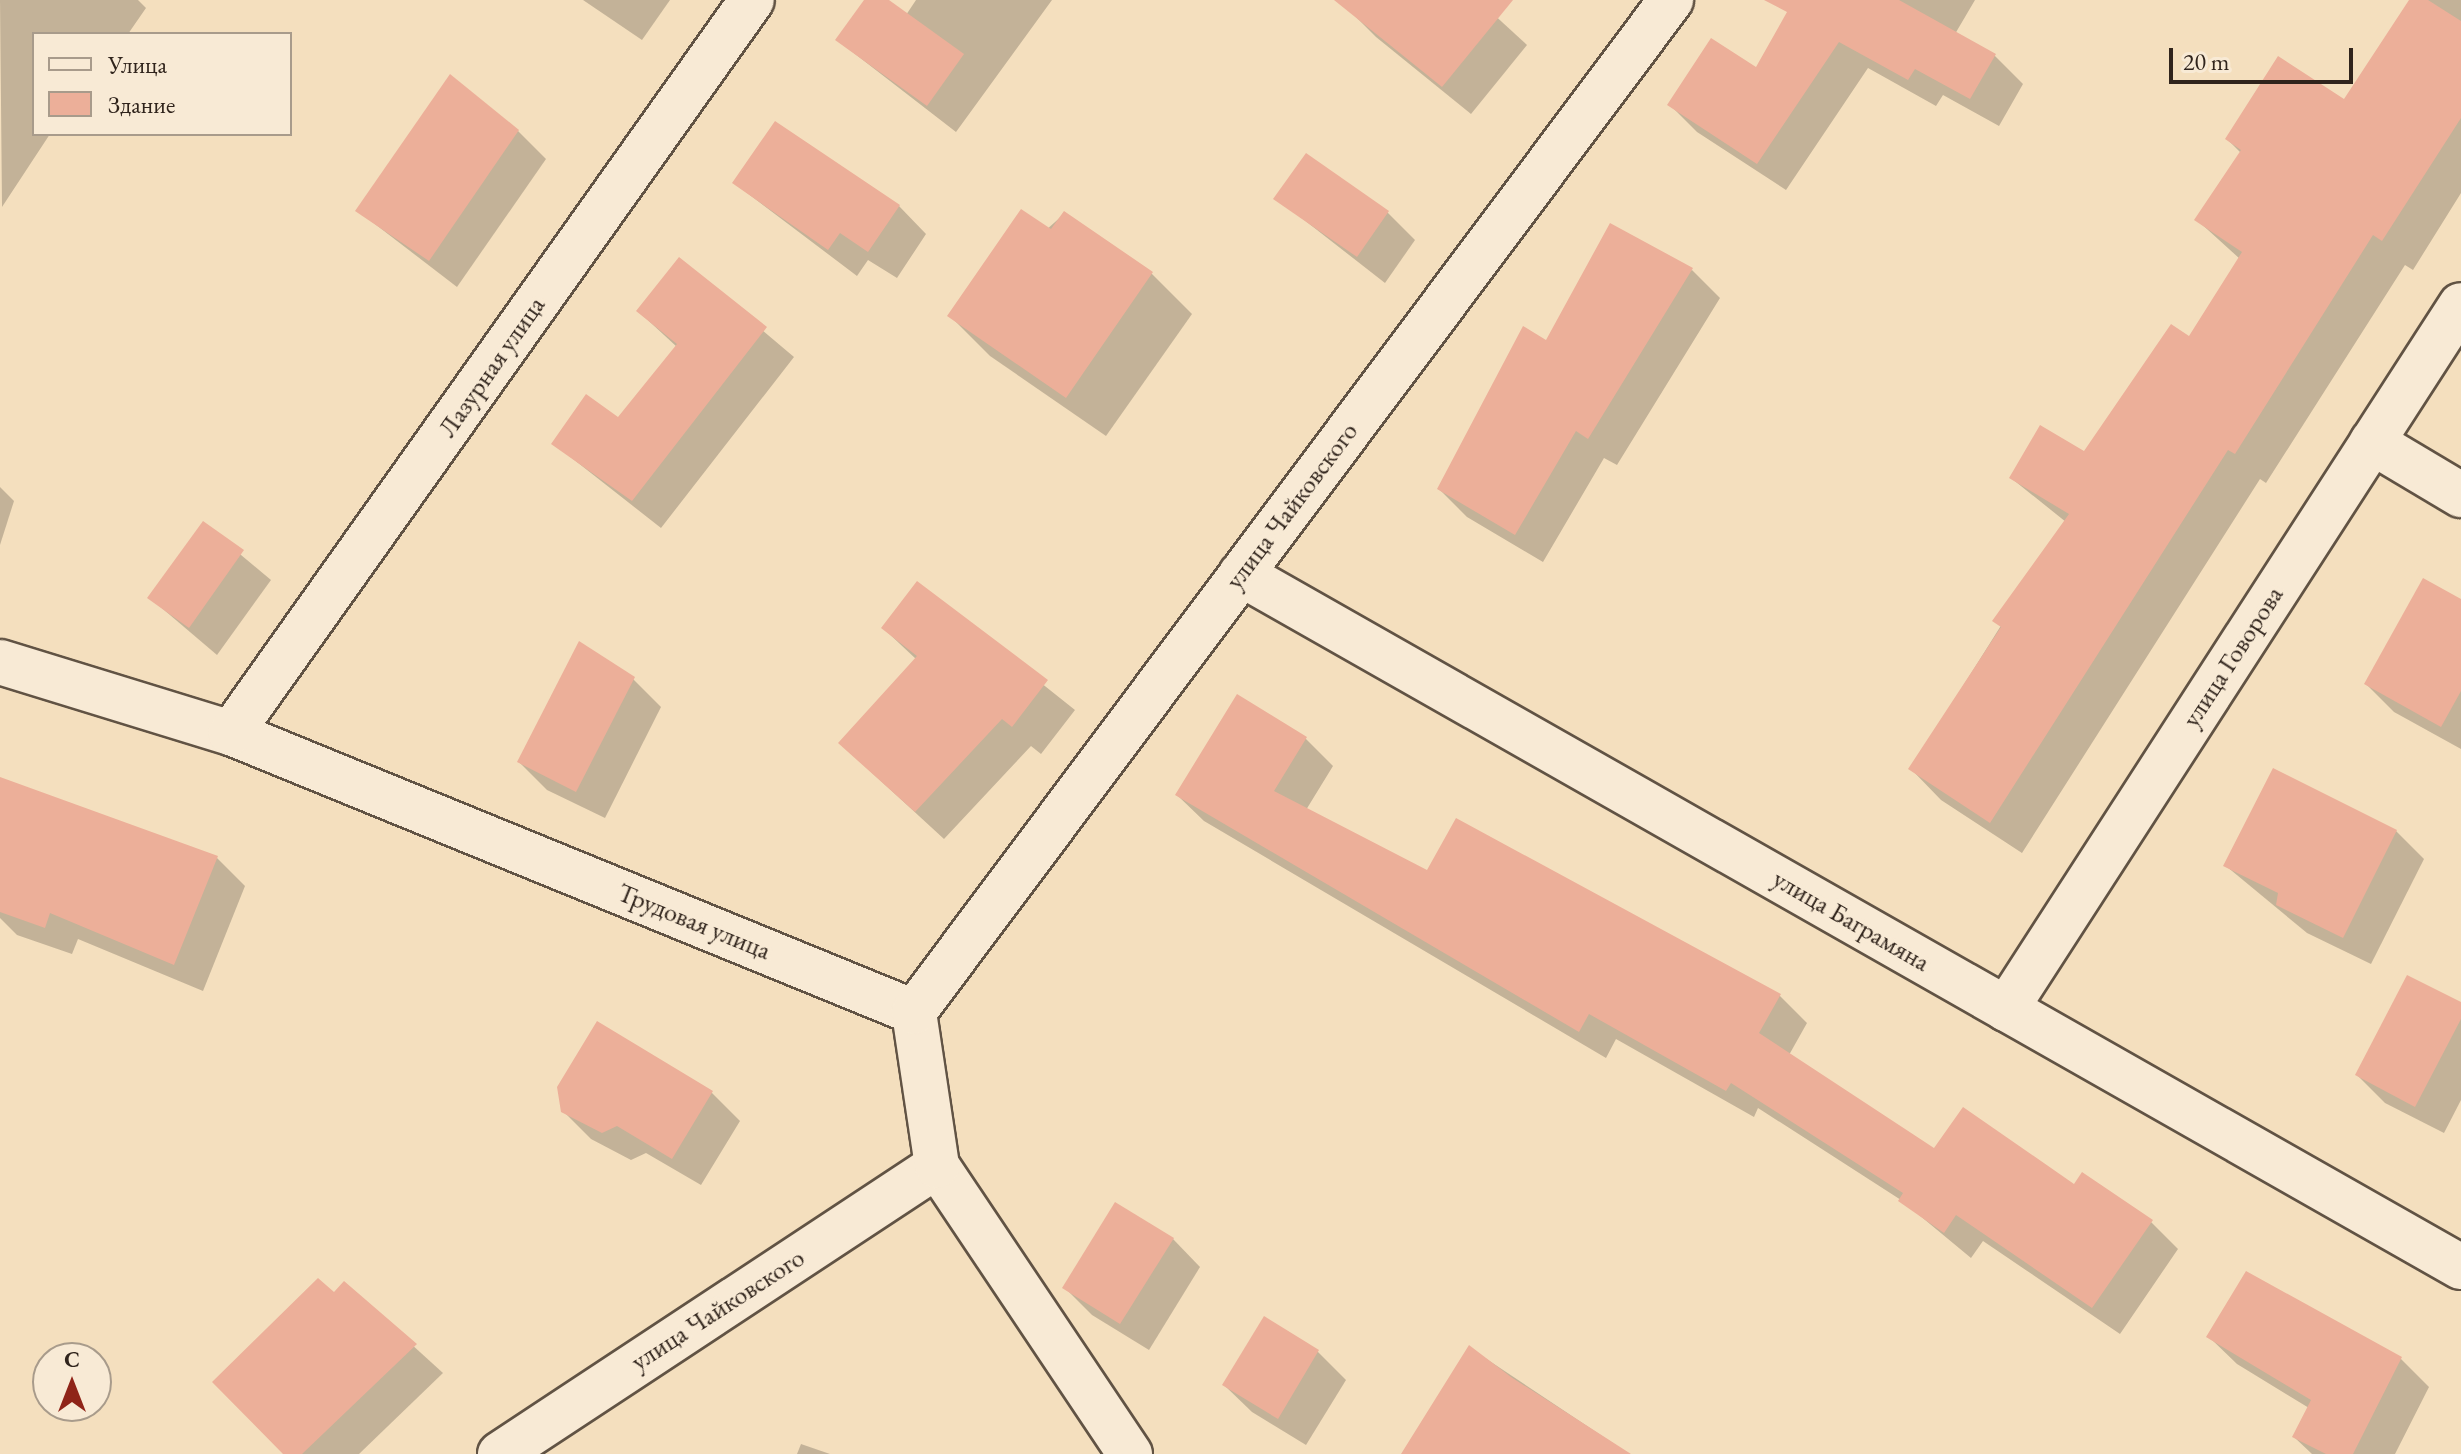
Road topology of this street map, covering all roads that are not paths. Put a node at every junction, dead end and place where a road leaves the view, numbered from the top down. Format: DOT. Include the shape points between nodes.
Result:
graph roads {
  1 [pos="752,0"];
  2 [pos="1671,0"];
  3 [pos="2461,305"];
  4 [pos="2372,442"];
  5 [pos="2461,495"];
  6 [pos="1241,574"];
  7 [pos="0,662"];
  8 [pos="231,733"];
  9 [pos="2006,1009"];
  10 [pos="914,1012"];
  11 [pos="937,1166"];
  12 [pos="2461,1267"];
  13 [pos="500,1454"];
  14 [pos="1130,1454"];
  1 -- 8 [label="street, Лазурная улица"];
  2 -- 6 [label="street, улица Чайковского"];
  3 -- 4 [label="street, улица Говорова"];
  4 -- 5 [label="street"];
  4 -- 9 [label="street, улица Говорова"];
  6 -- 9 [label="street, улица Баграмяна"];
  6 -- 10 [label="street, улица Чайковского"];
  7 -- 8 [label="street, Трудовая улица"];
  8 -- 10 [label="street, Трудовая улица"];
  9 -- 12 [label="street, улица Баграмяна"];
  10 -- 11 [label="street"];
  11 -- 13 [label="street, улица Чайковского"];
  11 -- 14 [label="street"];
}
